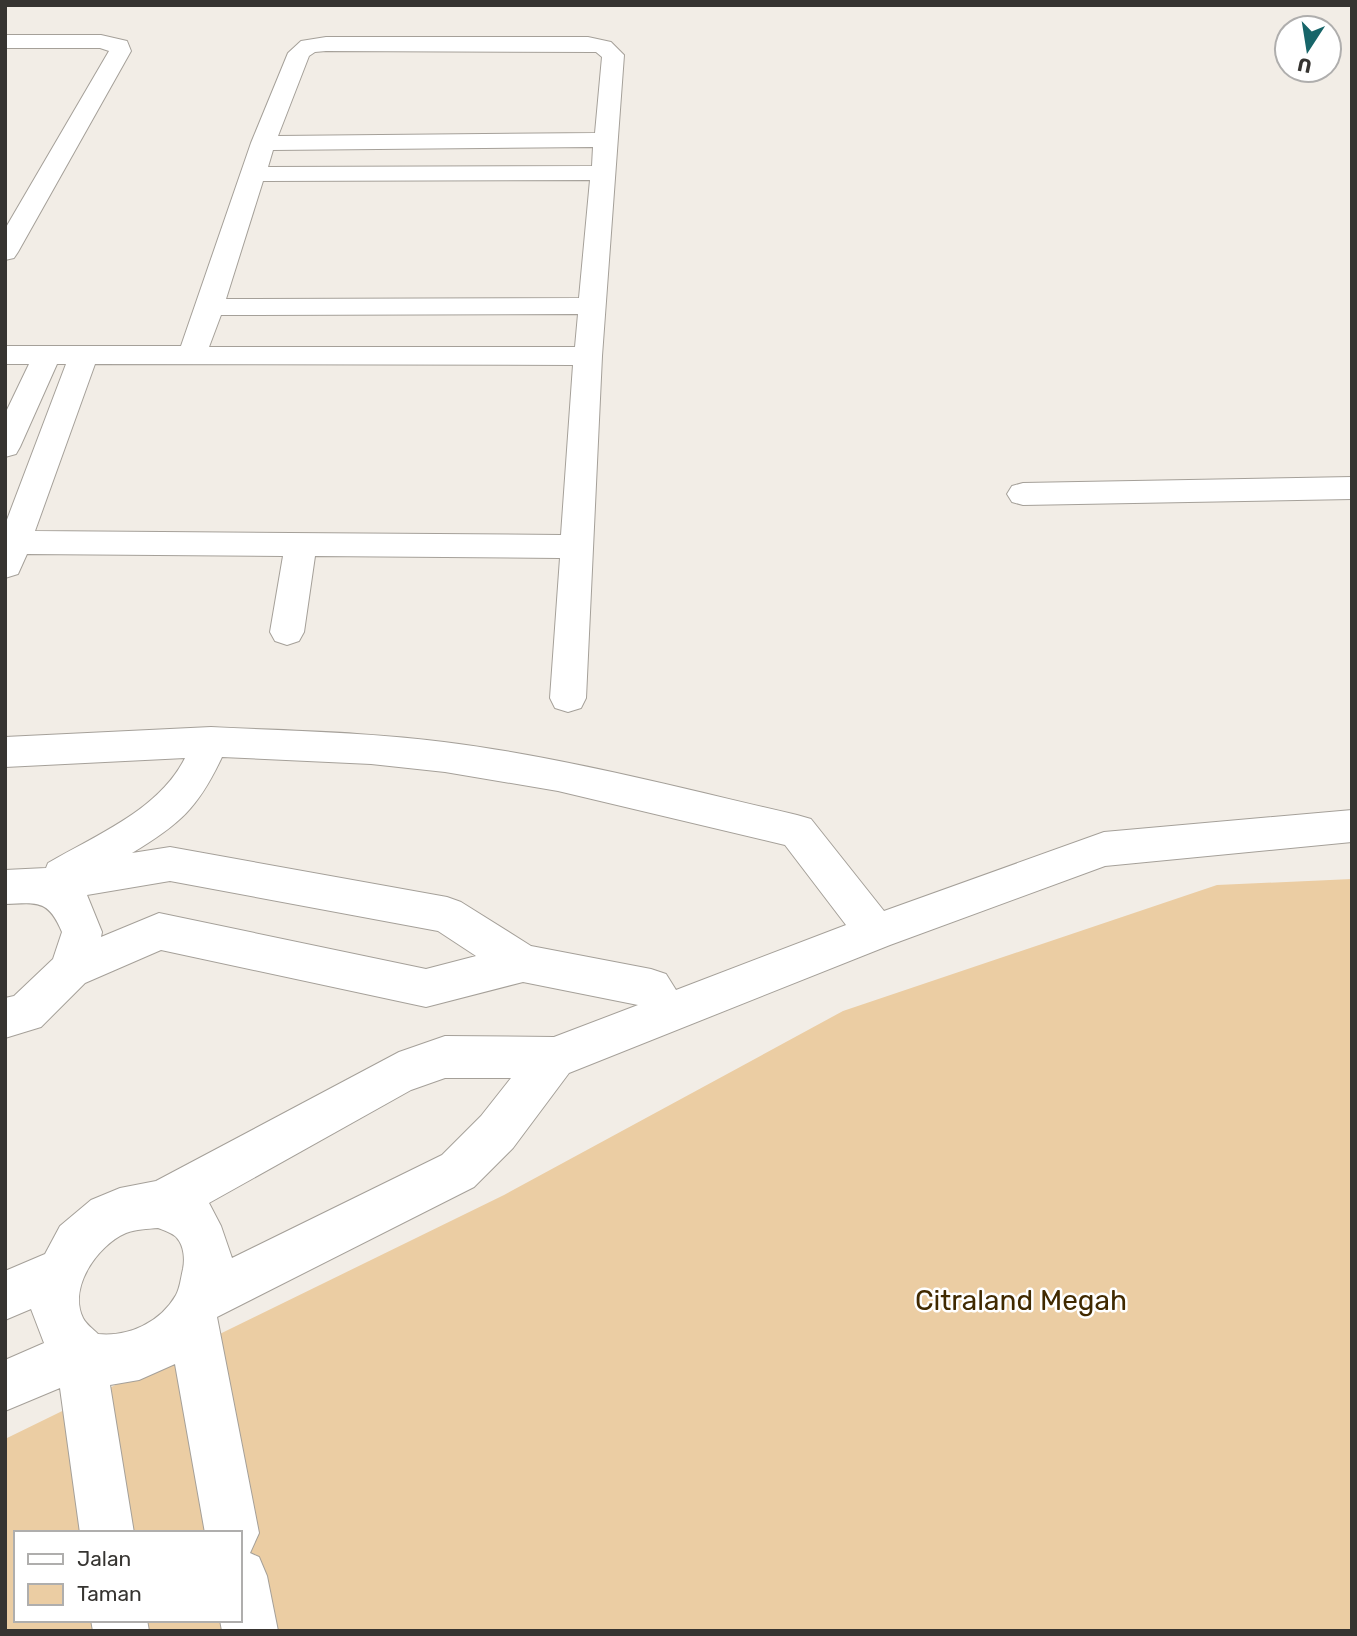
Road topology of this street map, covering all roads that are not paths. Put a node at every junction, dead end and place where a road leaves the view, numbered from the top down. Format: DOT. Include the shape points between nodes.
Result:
graph roads {
  1 [pos="5,43"];
  2 [pos="605,140"];
  3 [pos="264,143"];
  4 [pos="602,173"];
  5 [pos="253,174"];
  6 [pos="5,252"];
  7 [pos="593,306"];
  8 [pos="210,307"];
  9 [pos="192,354"];
  10 [pos="5,355"];
  11 [pos="47,355"];
  12 [pos="84,355"];
  13 [pos="587,356"];
  14 [pos="5,447"];
  15 [pos="1352,488"];
  16 [pos="1023,494"];
  17 [pos="301,544"];
  18 [pos="576,547"];
  19 [pos="8,551"];
  20 [pos="287,632"];
  21 [pos="568,698"];
  22 [pos="211,742"];
  23 [pos="5,752"];
  24 [pos="1352,826"];
  25 [pos="46,885"];
  26 [pos="5,887"];
  27 [pos="876,932"];
  28 [pos="523,963"];
  29 [pos="70,970"];
  30 [pos="667,1014"];
  31 [pos="5,1018"];
  32 [pos="554,1058"];
  33 [pos="162,1204"];
  34 [pos="59,1272"];
  35 [pos="5,1296"];
  36 [pos="196,1308"];
  37 [pos="80,1353"];
  38 [pos="5,1386"];
  39 [pos="107,1531"];
  40 [pos="232,1531"];
  41 [pos="242,1587"];
  42 [pos="250,1631"];
  1 -- 6 [label="street" via="101,41 120,51"];
  2 -- 3 [label="street"];
  2 -- 3 [label="street" via="613,55 603,47 326,44 299,53"];
  2 -- 4 [label="street"];
  3 -- 5 [label="street"];
  4 -- 5 [label="street"];
  4 -- 7 [label="street"];
  5 -- 8 [label="street"];
  7 -- 8 [label="street"];
  7 -- 13 [label="street"];
  8 -- 9 [label="street"];
  9 -- 12 [label="street"];
  9 -- 13 [label="street"];
  10 -- 11 [label="street"];
  11 -- 12 [label="street"];
  11 -- 14 [label="street"];
  12 -- 19 [label="street"];
  13 -- 18 [label="street"];
  15 -- 16 [label="street"];
  17 -- 18 [label="street"];
  17 -- 19 [label="street"];
  17 -- 20 [label="street"];
  18 -- 21 [label="street"];
  22 -- 23 [label="street"];
  22 -- 25 [label="street" via="191,783 156,818"];
  22 -- 27 [label="street" via="446,757 558,776 797,831"];
  24 -- 27 [label="street" via="1104,849"];
  25 -- 26 [label="street"];
  25 -- 28 [label="street" via="170,864 447,915"];
  25 -- 29 [label="street" via="69,901 82,932"];
  27 -- 30 [label="street"];
  28 -- 29 [label="street" via="426,988 159,931"];
  28 -- 30 [label="street" via="651,988"];
  29 -- 31 [label="street" via="26,1013"];
  30 -- 32 [label="street"];
  32 -- 33 [label="street" via="445,1057 399,1073"];
  32 -- 36 [label="street" via="497,1132 458,1171"];
  33 -- 34 [label="street" via="132,1206 102,1219 77,1242"];
  33 -- 36 [label="street" via="194,1221 209,1256"];
  34 -- 35 [label="street"];
  34 -- 37 [label="street" via="54,1303 61,1332"];
  36 -- 37 [label="street" via="167,1341 138,1358 107,1361"];
  36 -- 40 [label="street"];
  37 -- 38 [label="street"];
  37 -- 39 [label="street"];
  41 -- 42 [label="street"];
}
